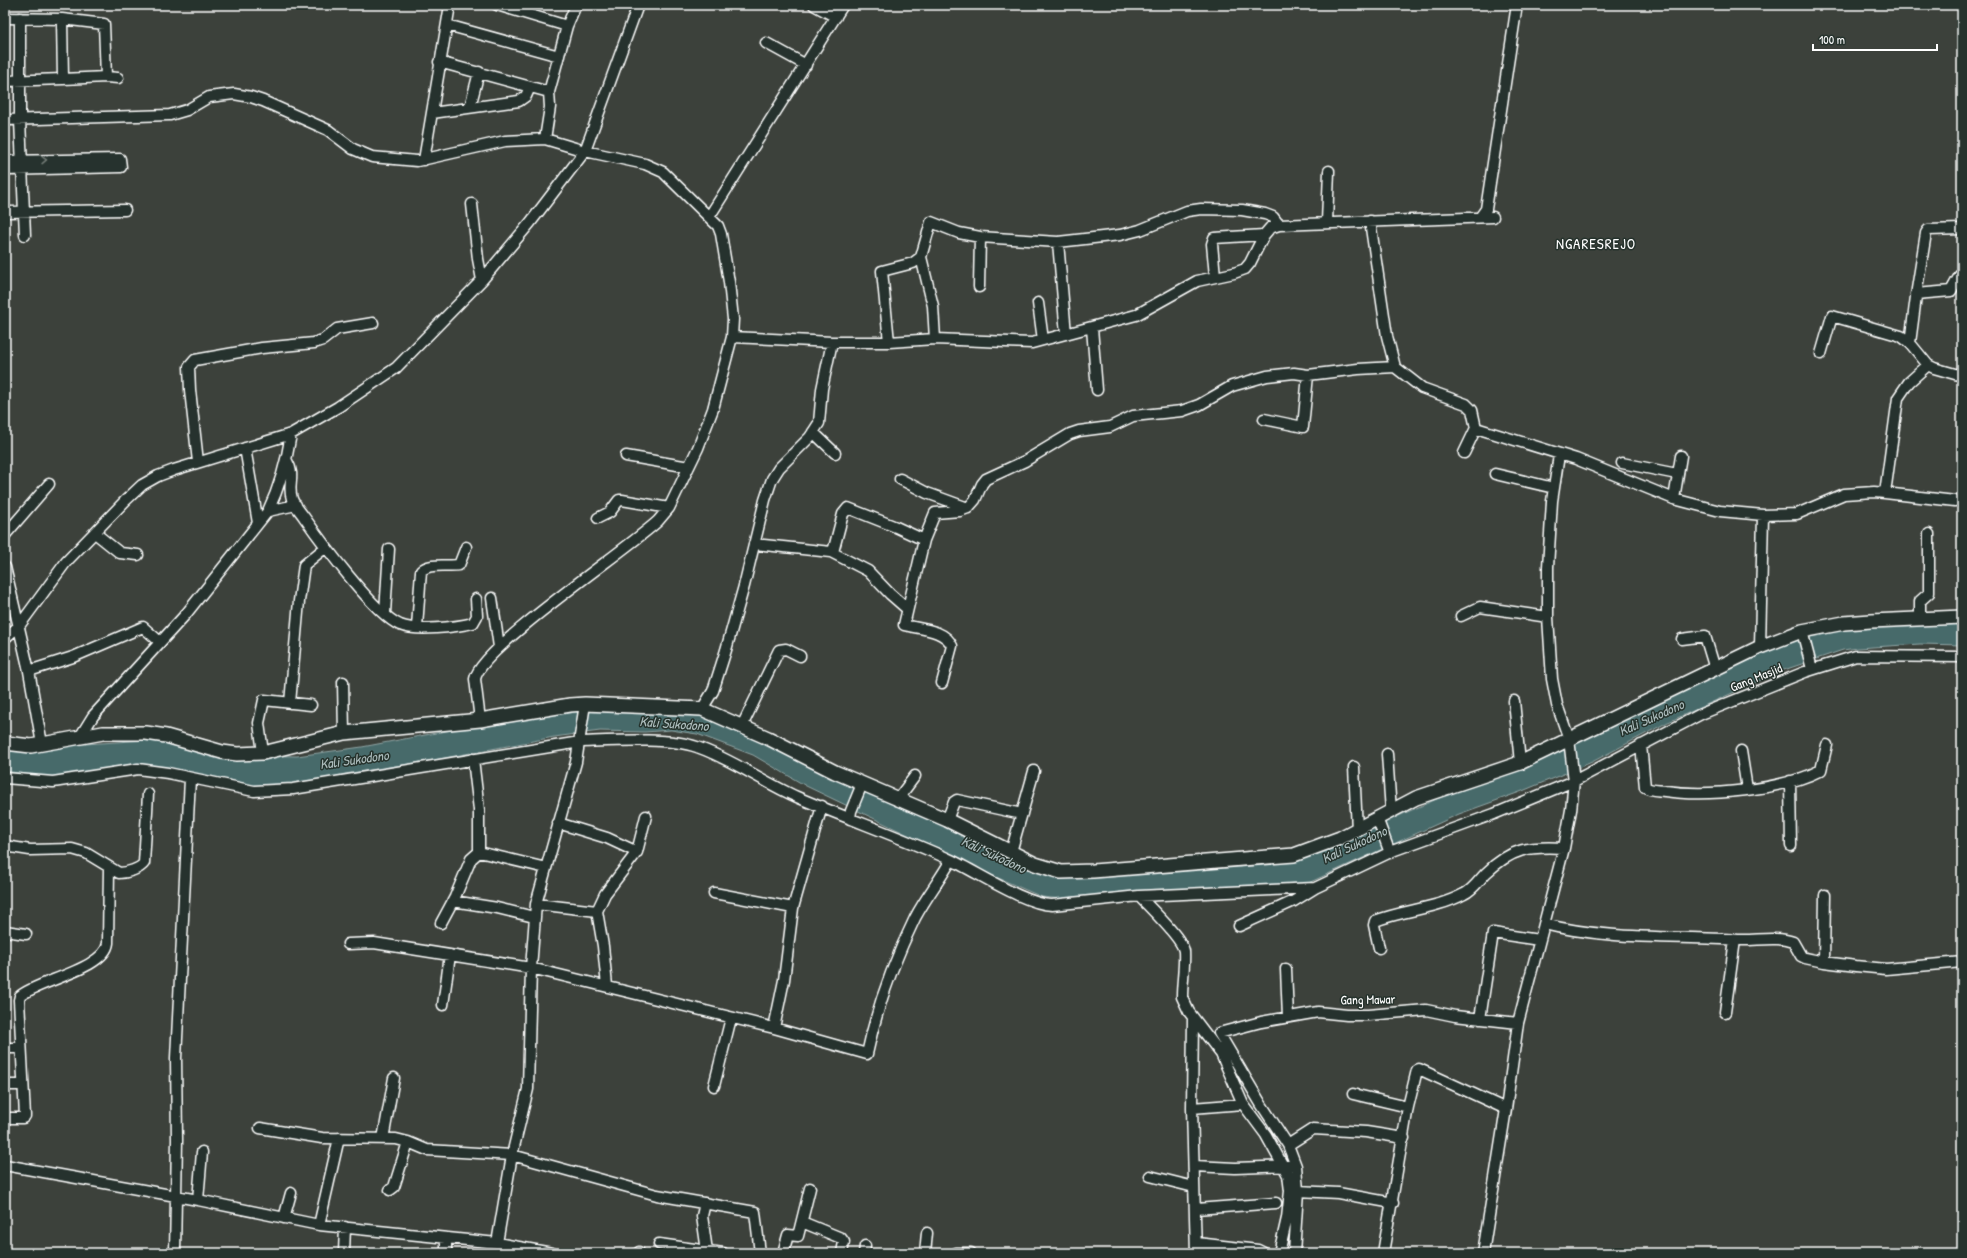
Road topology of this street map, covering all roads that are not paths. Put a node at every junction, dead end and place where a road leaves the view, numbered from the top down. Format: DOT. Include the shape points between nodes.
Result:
graph roads {
  1 [pos="450,5"];
  2 [pos="497,5"];
  3 [pos="576,5"];
  4 [pos="638,5"];
  5 [pos="814,5"];
  6 [pos="843,5"];
  7 [pos="1516,11"];
  8 [pos="836,17"];
  9 [pos="5,18"];
  10 [pos="20,18"];
  11 [pos="62,19"];
  12 [pos="447,25"];
  13 [pos="567,26"];
  14 [pos="766,43"];
  15 [pos="559,56"];
  16 [pos="439,62"];
  17 [pos="806,65"];
  18 [pos="479,72"];
  19 [pos="106,77"];
  20 [pos="118,78"];
  21 [pos="63,79"];
  22 [pos="20,80"];
  23 [pos="5,81"];
  24 [pos="530,87"];
  25 [pos="549,92"];
  26 [pos="470,107"];
  27 [pos="432,113"];
  28 [pos="5,120"];
  29 [pos="20,120"];
  30 [pos="545,139"];
  31 [pos="585,151"];
  32 [pos="424,160"];
  33 [pos="5,161"];
  34 [pos="22,165"];
  35 [pos="5,170"];
  36 [pos="1329,171"];
  37 [pos="472,204"];
  38 [pos="125,210"];
  39 [pos="24,211"];
  40 [pos="5,212"];
  41 [pos="709,217"];
  42 [pos="1370,220"];
  43 [pos="1327,222"];
  44 [pos="1279,225"];
  45 [pos="1962,229"];
  46 [pos="26,235"];
  47 [pos="1264,236"];
  48 [pos="980,237"];
  49 [pos="1058,242"];
  50 [pos="921,257"];
  51 [pos="1960,275"];
  52 [pos="1215,276"];
  53 [pos="482,280"];
  54 [pos="979,287"];
  55 [pos="1916,294"];
  56 [pos="1038,303"];
  57 [pos="373,323"];
  58 [pos="1092,328"];
  59 [pos="1066,334"];
  60 [pos="736,337"];
  61 [pos="935,339"];
  62 [pos="1043,340"];
  63 [pos="832,342"];
  64 [pos="889,342"];
  65 [pos="1910,343"];
  66 [pos="1821,354"];
  67 [pos="1928,365"];
  68 [pos="1395,367"];
  69 [pos="1308,375"];
  70 [pos="1962,376"];
  71 [pos="1098,390"];
  72 [pos="1264,419"];
  73 [pos="1476,428"];
  74 [pos="813,432"];
  75 [pos="291,434"];
  76 [pos="245,448"];
  77 [pos="835,453"];
  78 [pos="1464,453"];
  79 [pos="1559,455"];
  80 [pos="626,456"];
  81 [pos="1681,456"];
  82 [pos="287,461"];
  83 [pos="198,462"];
  84 [pos="1622,463"];
  85 [pos="689,467"];
  86 [pos="1495,474"];
  87 [pos="1677,474"];
  88 [pos="900,479"];
  89 [pos="49,484"];
  90 [pos="1554,488"];
  91 [pos="1885,493"];
  92 [pos="1674,499"];
  93 [pos="1955,501"];
  94 [pos="296,505"];
  95 [pos="669,508"];
  96 [pos="968,508"];
  97 [pos="268,511"];
  98 [pos="1763,514"];
  99 [pos="598,518"];
  100 [pos="258,524"];
  101 [pos="94,532"];
  102 [pos="1929,534"];
  103 [pos="5,535"];
  104 [pos="924,540"];
  105 [pos="754,544"];
  106 [pos="326,547"];
  107 [pos="466,547"];
  108 [pos="389,549"];
  109 [pos="833,552"];
  110 [pos="138,555"];
  111 [pos="5,569"];
  112 [pos="492,598"];
  113 [pos="476,599"];
  114 [pos="906,608"];
  115 [pos="384,613"];
  116 [pos="1461,616"];
  117 [pos="1548,617"];
  118 [pos="1962,617"];
  119 [pos="1920,619"];
  120 [pos="19,626"];
  121 [pos="417,627"];
  122 [pos="1803,632"];
  123 [pos="5,638"];
  124 [pos="1682,639"];
  125 [pos="160,642"];
  126 [pos="499,647"];
  127 [pos="1760,647"];
  128 [pos="800,656"];
  129 [pos="1962,657"];
  130 [pos="1811,666"];
  131 [pos="1715,669"];
  132 [pos="29,671"];
  133 [pos="343,682"];
  134 [pos="942,683"];
  135 [pos="1514,701"];
  136 [pos="290,703"];
  137 [pos="311,705"];
  138 [pos="585,705"];
  139 [pos="702,709"];
  140 [pos="480,720"];
  141 [pos="742,726"];
  142 [pos="344,734"];
  143 [pos="80,737"];
  144 [pos="580,739"];
  145 [pos="1569,740"];
  146 [pos="5,743"];
  147 [pos="42,744"];
  148 [pos="1641,745"];
  149 [pos="1827,745"];
  150 [pos="1742,751"];
  151 [pos="263,753"];
  152 [pos="1387,754"];
  153 [pos="473,759"];
  154 [pos="1520,763"];
  155 [pos="1354,767"];
  156 [pos="1034,771"];
  157 [pos="915,776"];
  158 [pos="5,778"];
  159 [pos="1574,778"];
  160 [pos="190,779"];
  161 [pos="1790,781"];
  162 [pos="861,785"];
  163 [pos="1747,789"];
  164 [pos="148,794"];
  165 [pos="897,800"];
  166 [pos="822,806"];
  167 [pos="1391,811"];
  168 [pos="1022,814"];
  169 [pos="850,815"];
  170 [pos="646,816"];
  171 [pos="947,820"];
  172 [pos="1378,820"];
  173 [pos="558,823"];
  174 [pos="1357,830"];
  175 [pos="5,846"];
  176 [pos="1791,846"];
  177 [pos="1564,848"];
  178 [pos="1389,851"];
  179 [pos="478,852"];
  180 [pos="637,852"];
  181 [pos="1011,852"];
  182 [pos="951,860"];
  183 [pos="110,868"];
  184 [pos="546,868"];
  185 [pos="1315,888"];
  186 [pos="714,893"];
  187 [pos="1146,896"];
  188 [pos="1825,896"];
  189 [pos="453,901"];
  190 [pos="536,904"];
  191 [pos="793,908"];
  192 [pos="597,911"];
  193 [pos="534,917"];
  194 [pos="441,923"];
  195 [pos="1544,924"];
  196 [pos="1239,926"];
  197 [pos="5,931"];
  198 [pos="26,934"];
  199 [pos="1539,940"];
  200 [pos="1735,940"];
  201 [pos="348,944"];
  202 [pos="1379,948"];
  203 [pos="450,955"];
  204 [pos="1824,962"];
  205 [pos="1962,962"];
  206 [pos="531,968"];
  207 [pos="1286,969"];
  208 [pos="607,986"];
  209 [pos="443,1005"];
  210 [pos="1725,1012"];
  211 [pos="1288,1017"];
  212 [pos="731,1018"];
  213 [pos="1193,1018"];
  214 [pos="1480,1019"];
  215 [pos="1518,1023"];
  216 [pos="774,1028"];
  217 [pos="5,1048"];
  218 [pos="21,1048"];
  219 [pos="394,1078"];
  220 [pos="23,1085"];
  221 [pos="5,1086"];
  222 [pos="714,1086"];
  223 [pos="1353,1094"];
  224 [pos="1243,1104"];
  225 [pos="1408,1107"];
  226 [pos="1192,1108"];
  227 [pos="1506,1109"];
  228 [pos="5,1118"];
  229 [pos="260,1128"];
  230 [pos="339,1138"];
  231 [pos="1404,1138"];
  232 [pos="383,1139"];
  233 [pos="408,1142"];
  234 [pos="1288,1145"];
  235 [pos="202,1152"];
  236 [pos="512,1155"];
  237 [pos="5,1165"];
  238 [pos="1194,1166"];
  239 [pos="1290,1166"];
  240 [pos="1150,1176"];
  241 [pos="1194,1187"];
  242 [pos="810,1188"];
  243 [pos="390,1190"];
  244 [pos="1298,1191"];
  245 [pos="291,1193"];
  246 [pos="177,1196"];
  247 [pos="198,1200"];
  248 [pos="1276,1203"];
  249 [pos="705,1204"];
  250 [pos="1393,1204"];
  251 [pos="1196,1209"];
  252 [pos="284,1218"];
  253 [pos="802,1222"];
  254 [pos="319,1225"];
  255 [pos="345,1227"];
  256 [pos="927,1233"];
  257 [pos="446,1238"];
  258 [pos="497,1243"];
  259 [pos="659,1244"];
  260 [pos="1197,1248"];
  261 [pos="510,1249"];
  262 [pos="534,1251"];
  263 [pos="686,1251"];
  264 [pos="706,1251"];
  265 [pos="175,1253"];
  266 [pos="344,1253"];
  267 [pos="446,1253"];
  268 [pos="552,1253"];
  269 [pos="723,1253"];
  270 [pos="760,1253"];
  271 [pos="783,1253"];
  272 [pos="842,1253"];
  273 [pos="925,1253"];
  274 [pos="956,1253"];
  275 [pos="971,1253"];
  276 [pos="1264,1253"];
  277 [pos="1279,1253"];
  278 [pos="1294,1253"];
  279 [pos="1383,1253"];
  280 [pos="1482,1253"];
  1 -- 12 [label="street"];
  2 -- 13 [label="street"];
  3 -- 13 [label="street"];
  4 -- 31 [label="street"];
  5 -- 8 [label="street"];
  6 -- 8 [label="street"];
  7 -- 42 [label="street" via="1487,216"];
  8 -- 17 [label="street"];
  9 -- 10 [label="street"];
  10 -- 11 [label="street"];
  10 -- 22 [label="street"];
  11 -- 19 [label="street" via="104,24"];
  11 -- 21 [label="street"];
  12 -- 15 [label="street"];
  12 -- 16 [label="street"];
  13 -- 15 [label="street"];
  14 -- 17 [label="street"];
  15 -- 25 [label="street"];
  16 -- 18 [label="street"];
  16 -- 27 [label="street"];
  17 -- 41 [label="street"];
  18 -- 24 [label="street"];
  18 -- 26 [label="street"];
  19 -- 20 [label="street"];
  19 -- 21 [label="street"];
  21 -- 22 [label="street"];
  22 -- 23 [label="street"];
  22 -- 29 [label="street"];
  24 -- 25 [label="street"];
  24 -- 26 [label="street" via="526,96 519,101"];
  25 -- 30 [label="street" via="550,107"];
  26 -- 27 [label="street"];
  27 -- 32 [label="street"];
  28 -- 29 [label="street"];
  29 -- 32 [label="street" via="170,115 187,110 209,97 234,94 263,101 328,130 353,149 372,157"];
  29 -- 34 [label="street"];
  30 -- 31 [label="street"];
  30 -- 32 [label="street" via="505,141"];
  31 -- 41 [label="street" via="656,167"];
  31 -- 53 [label="street"];
  33 -- 34 [label="street"];
  34 -- 34 [label="street, one-way" via="120,159 121,167"];
  34 -- 35 [label="street"];
  34 -- 39 [label="street"];
  36 -- 43 [label="street"];
  37 -- 53 [label="street"];
  38 -- 39 [label="street"];
  39 -- 40 [label="street"];
  39 -- 46 [label="street"];
  41 -- 60 [label="street" via="721,234"];
  42 -- 43 [label="street"];
  42 -- 68 [label="street" via="1387,336"];
  43 -- 44 [label="street"];
  44 -- 47 [label="street" via="1270,228"];
  44 -- 49 [label="street" via="1273,217 1265,214 1201,209 1187,211 1140,230 1120,235"];
  45 -- 55 [label="street" via="1928,230"];
  47 -- 52 [label="street" via="1245,269"];
  47 -- 52 [label="street" via="1214,238 1212,244"];
  48 -- 49 [label="street"];
  48 -- 50 [label="street" via="959,233 931,222"];
  48 -- 54 [label="street"];
  49 -- 59 [label="street"];
  50 -- 61 [label="street" via="933,306"];
  50 -- 64 [label="street" via="913,262 882,271"];
  51 -- 55 [label="street" via="1951,290"];
  52 -- 58 [label="street" via="1191,284 1136,315"];
  53 -- 75 [label="street" via="396,368"];
  55 -- 65 [label="street"];
  56 -- 62 [label="street"];
  57 -- 83 [label="street" via="338,329 314,343 262,348 195,360 191,363 190,390"];
  58 -- 59 [label="street"];
  58 -- 71 [label="street"];
  59 -- 62 [label="street"];
  60 -- 63 [label="street"];
  60 -- 85 [label="street" via="713,409"];
  61 -- 62 [label="street" via="1032,343"];
  61 -- 64 [label="street"];
  63 -- 64 [label="street"];
  63 -- 74 [label="street" via="822,390 819,423"];
  65 -- 66 [label="street" via="1892,332 1832,316"];
  65 -- 67 [label="street"];
  67 -- 70 [label="street"];
  67 -- 91 [label="street" via="1909,382 1898,398"];
  68 -- 69 [label="street"];
  68 -- 73 [label="street" via="1422,388 1466,404 1472,410"];
  69 -- 72 [label="street" via="1303,427"];
  69 -- 96 [label="street" via="1294,373 1267,376 1232,386 1199,405 1182,411 1132,416 1110,427 1070,434 1025,461 986,479"];
  73 -- 78 [label="street"];
  73 -- 79 [label="street"];
  74 -- 77 [label="street"];
  74 -- 105 [label="street" via="772,479"];
  75 -- 76 [label="street"];
  75 -- 82 [label="street"];
  76 -- 83 [label="street"];
  76 -- 100 [label="street"];
  79 -- 90 [label="street"];
  79 -- 92 [label="street" via="1576,459"];
  80 -- 85 [label="street"];
  81 -- 87 [label="street"];
  82 -- 94 [label="street" via="292,474 292,499"];
  82 -- 97 [label="street"];
  83 -- 101 [label="street" via="158,476 142,485"];
  84 -- 87 [label="street"];
  85 -- 95 [label="street"];
  86 -- 90 [label="street"];
  87 -- 92 [label="street"];
  88 -- 96 [label="street" via="927,493"];
  89 -- 103 [label="street"];
  90 -- 117 [label="street" via="1548,567"];
  91 -- 93 [label="street"];
  91 -- 98 [label="street" via="1844,494 1803,513"];
  92 -- 98 [label="street" via="1720,511"];
  94 -- 97 [label="street"];
  94 -- 106 [label="street"];
  95 -- 99 [label="street" via="619,500 610,512"];
  95 -- 126 [label="street" via="647,531"];
  96 -- 104 [label="street" via="935,513"];
  97 -- 100 [label="street"];
  98 -- 127 [label="street"];
  100 -- 125 [label="street" via="186,614"];
  101 -- 110 [label="street" via="120,553"];
  101 -- 120 [label="street" via="66,562"];
  102 -- 119 [label="street" via="1929,593 1920,601"];
  104 -- 109 [label="street" via="848,508 843,514"];
  104 -- 114 [label="street"];
  105 -- 109 [label="street"];
  105 -- 139 [label="street" via="713,691"];
  106 -- 115 [label="street"];
  106 -- 136 [label="street" via="304,564"];
  107 -- 121 [label="street" via="460,565 434,566 421,571"];
  108 -- 115 [label="street"];
  109 -- 114 [label="street" via="868,571"];
  111 -- 120 [label="street"];
  112 -- 126 [label="street"];
  113 -- 121 [label="street" via="477,616 473,623 451,627"];
  114 -- 134 [label="street" via="904,625 939,633 950,641 952,646"];
  115 -- 121 [label="street" via="402,626"];
  116 -- 117 [label="street" via="1480,607"];
  117 -- 145 [label="street" via="1552,679 1557,705"];
  118 -- 119 [label="main road"];
  119 -- 122 [label="main road" via="1844,623"];
  120 -- 123 [label="street"];
  120 -- 132 [label="street"];
  122 -- 127 [label="main road"];
  122 -- 130 [label="street"];
  124 -- 131 [label="street" via="1705,636"];
  125 -- 132 [label="street" via="143,626 73,657"];
  125 -- 143 [label="street" via="93,716"];
  126 -- 140 [label="street" via="476,673 475,686"];
  127 -- 131 [label="main road"];
  128 -- 141 [label="street" via="786,649 779,650"];
  129 -- 130 [label="street, Gang Masjid" via="1856,656"];
  130 -- 148 [label="street, Gang Masjid" via="1701,714"];
  131 -- 145 [label="main road"];
  132 -- 147 [label="street"];
  133 -- 142 [label="street"];
  135 -- 154 [label="street"];
  136 -- 137 [label="street"];
  136 -- 151 [label="street" via="266,699 262,702 259,730"];
  138 -- 139 [label="main road"];
  138 -- 140 [label="main road"];
  138 -- 144 [label="street"];
  139 -- 141 [label="main road"];
  140 -- 142 [label="main road"];
  141 -- 162 [label="main road"];
  142 -- 151 [label="main road"];
  143 -- 147 [label="main road"];
  143 -- 151 [label="main road" via="146,732 222,752"];
  144 -- 153 [label="street"];
  144 -- 166 [label="street" via="678,743 697,747"];
  144 -- 173 [label="street"];
  145 -- 154 [label="main road"];
  145 -- 159 [label="street"];
  146 -- 147 [label="main road" via="31,746"];
  148 -- 159 [label="street, Gang Masjid"];
  148 -- 163 [label="street" via="1646,788 1683,794"];
  149 -- 161 [label="street" via="1821,770"];
  150 -- 163 [label="street"];
  152 -- 167 [label="street"];
  153 -- 160 [label="street" via="277,790 254,791"];
  153 -- 179 [label="street" via="479,810"];
  154 -- 167 [label="main road" via="1416,798"];
  155 -- 174 [label="street"];
  156 -- 168 [label="street"];
  157 -- 165 [label="street"];
  158 -- 160 [label="street" via="53,782 138,769"];
  159 -- 177 [label="street"];
  159 -- 178 [label="street, Gang Masjid"];
  160 -- 246 [label="street" via="176,1058"];
  161 -- 163 [label="street"];
  161 -- 176 [label="street"];
  162 -- 165 [label="main road"];
  162 -- 169 [label="street"];
  164 -- 183 [label="street" via="144,862 125,873"];
  165 -- 171 [label="main road"];
  166 -- 169 [label="street"];
  166 -- 191 [label="street"];
  167 -- 172 [label="main road"];
  168 -- 171 [label="street" via="957,800"];
  168 -- 181 [label="street"];
  169 -- 182 [label="street"];
  170 -- 180 [label="street"];
  171 -- 181 [label="main road"];
  172 -- 174 [label="main road"];
  172 -- 178 [label="street"];
  173 -- 180 [label="street" via="607,838"];
  173 -- 184 [label="street"];
  174 -- 181 [label="main road" via="1294,855 1094,871 1055,871"];
  175 -- 183 [label="street" via="30,850 72,849 86,853"];
  177 -- 195 [label="street"];
  177 -- 202 [label="street" via="1536,847 1520,850 1498,862 1464,894 1375,921"];
  178 -- 185 [label="street, Gang Masjid"];
  179 -- 184 [label="street"];
  179 -- 189 [label="street" via="471,859"];
  180 -- 192 [label="street" via="605,894"];
  182 -- 187 [label="street" via="1025,898 1045,905"];
  182 -- 216 [label="street" via="916,917 891,972 875,1016 867,1054"];
  183 -- 218 [label="street" via="106,951 64,977 20,996"];
  184 -- 190 [label="street"];
  185 -- 187 [label="street"];
  185 -- 196 [label="street, Gang Masjid" via="1294,901"];
  186 -- 191 [label="street"];
  187 -- 213 [label="street" via="1158,919 1179,938 1184,950 1182,997"];
  188 -- 204 [label="street"];
  189 -- 193 [label="street"];
  189 -- 194 [label="street"];
  190 -- 192 [label="street"];
  190 -- 193 [label="street"];
  191 -- 216 [label="street" via="784,980"];
  192 -- 208 [label="street" via="604,946"];
  193 -- 206 [label="street"];
  195 -- 199 [label="street"];
  195 -- 200 [label="street" via="1613,935"];
  197 -- 198 [label="street"];
  199 -- 214 [label="street" via="1492,934"];
  199 -- 215 [label="street"];
  200 -- 204 [label="street" via="1788,940 1795,944 1801,956"];
  200 -- 210 [label="street"];
  201 -- 203 [label="street" via="374,943"];
  203 -- 206 [label="street"];
  203 -- 209 [label="street"];
  204 -- 205 [label="street" via="1886,969"];
  206 -- 208 [label="street"];
  206 -- 236 [label="street" via="528,1089"];
  207 -- 211 [label="street"];
  208 -- 212 [label="street"];
  211 -- 214 [label="street, Gang Mawar" via="1318,1012 1368,1015 1420,1010"];
  211 -- 234 [label="street, Gang Mawar" via="1219,1033"];
  212 -- 216 [label="street"];
  212 -- 222 [label="street"];
  213 -- 224 [label="street" via="1220,1054"];
  213 -- 226 [label="street"];
  214 -- 215 [label="street, Gang Mawar"];
  215 -- 227 [label="street"];
  217 -- 218 [label="street"];
  218 -- 220 [label="street"];
  219 -- 232 [label="street"];
  220 -- 221 [label="street"];
  220 -- 228 [label="street" via="24,1117"];
  223 -- 225 [label="street"];
  224 -- 226 [label="street"];
  224 -- 239 [label="street"];
  225 -- 227 [label="street" via="1416,1071 1419,1069"];
  225 -- 231 [label="street"];
  226 -- 238 [label="street"];
  227 -- 280 [label="street"];
  229 -- 230 [label="street" via="322,1138"];
  230 -- 232 [label="street"];
  230 -- 254 [label="street"];
  231 -- 234 [label="street" via="1366,1132 1313,1129"];
  231 -- 250 [label="street"];
  232 -- 233 [label="street"];
  233 -- 236 [label="street" via="427,1150"];
  233 -- 243 [label="street" via="394,1187"];
  234 -- 239 [label="street"];
  235 -- 247 [label="street"];
  236 -- 249 [label="street" via="657,1195"];
  236 -- 258 [label="street"];
  237 -- 246 [label="street"];
  238 -- 239 [label="street"];
  238 -- 241 [label="street"];
  239 -- 244 [label="street"];
  239 -- 277 [label="street" via="1287,1218"];
  240 -- 241 [label="street"];
  241 -- 251 [label="street"];
  242 -- 253 [label="street"];
  244 -- 250 [label="street" via="1338,1194"];
  244 -- 278 [label="street"];
  245 -- 252 [label="street"];
  246 -- 247 [label="street"];
  246 -- 265 [label="street"];
  247 -- 252 [label="street"];
  248 -- 251 [label="street"];
  249 -- 264 [label="street" via="702,1216"];
  249 -- 270 [label="street" via="755,1212"];
  250 -- 279 [label="street"];
  251 -- 260 [label="street"];
  252 -- 254 [label="street"];
  253 -- 271 [label="street" via="798,1236 788,1235"];
  253 -- 272 [label="street" via="841,1238 844,1242"];
  254 -- 255 [label="street"];
  255 -- 257 [label="street"];
  255 -- 266 [label="street"];
  256 -- 273 [label="street"];
  257 -- 258 [label="street"];
  257 -- 267 [label="street"];
  258 -- 261 [label="street"];
  259 -- 263 [label="street"];
  260 -- 276 [label="street" via="1258,1250"];
  261 -- 262 [label="street"];
  262 -- 268 [label="street"];
  263 -- 264 [label="street"];
  264 -- 269 [label="street"];
  274 -- 275 [label="street"];
}
